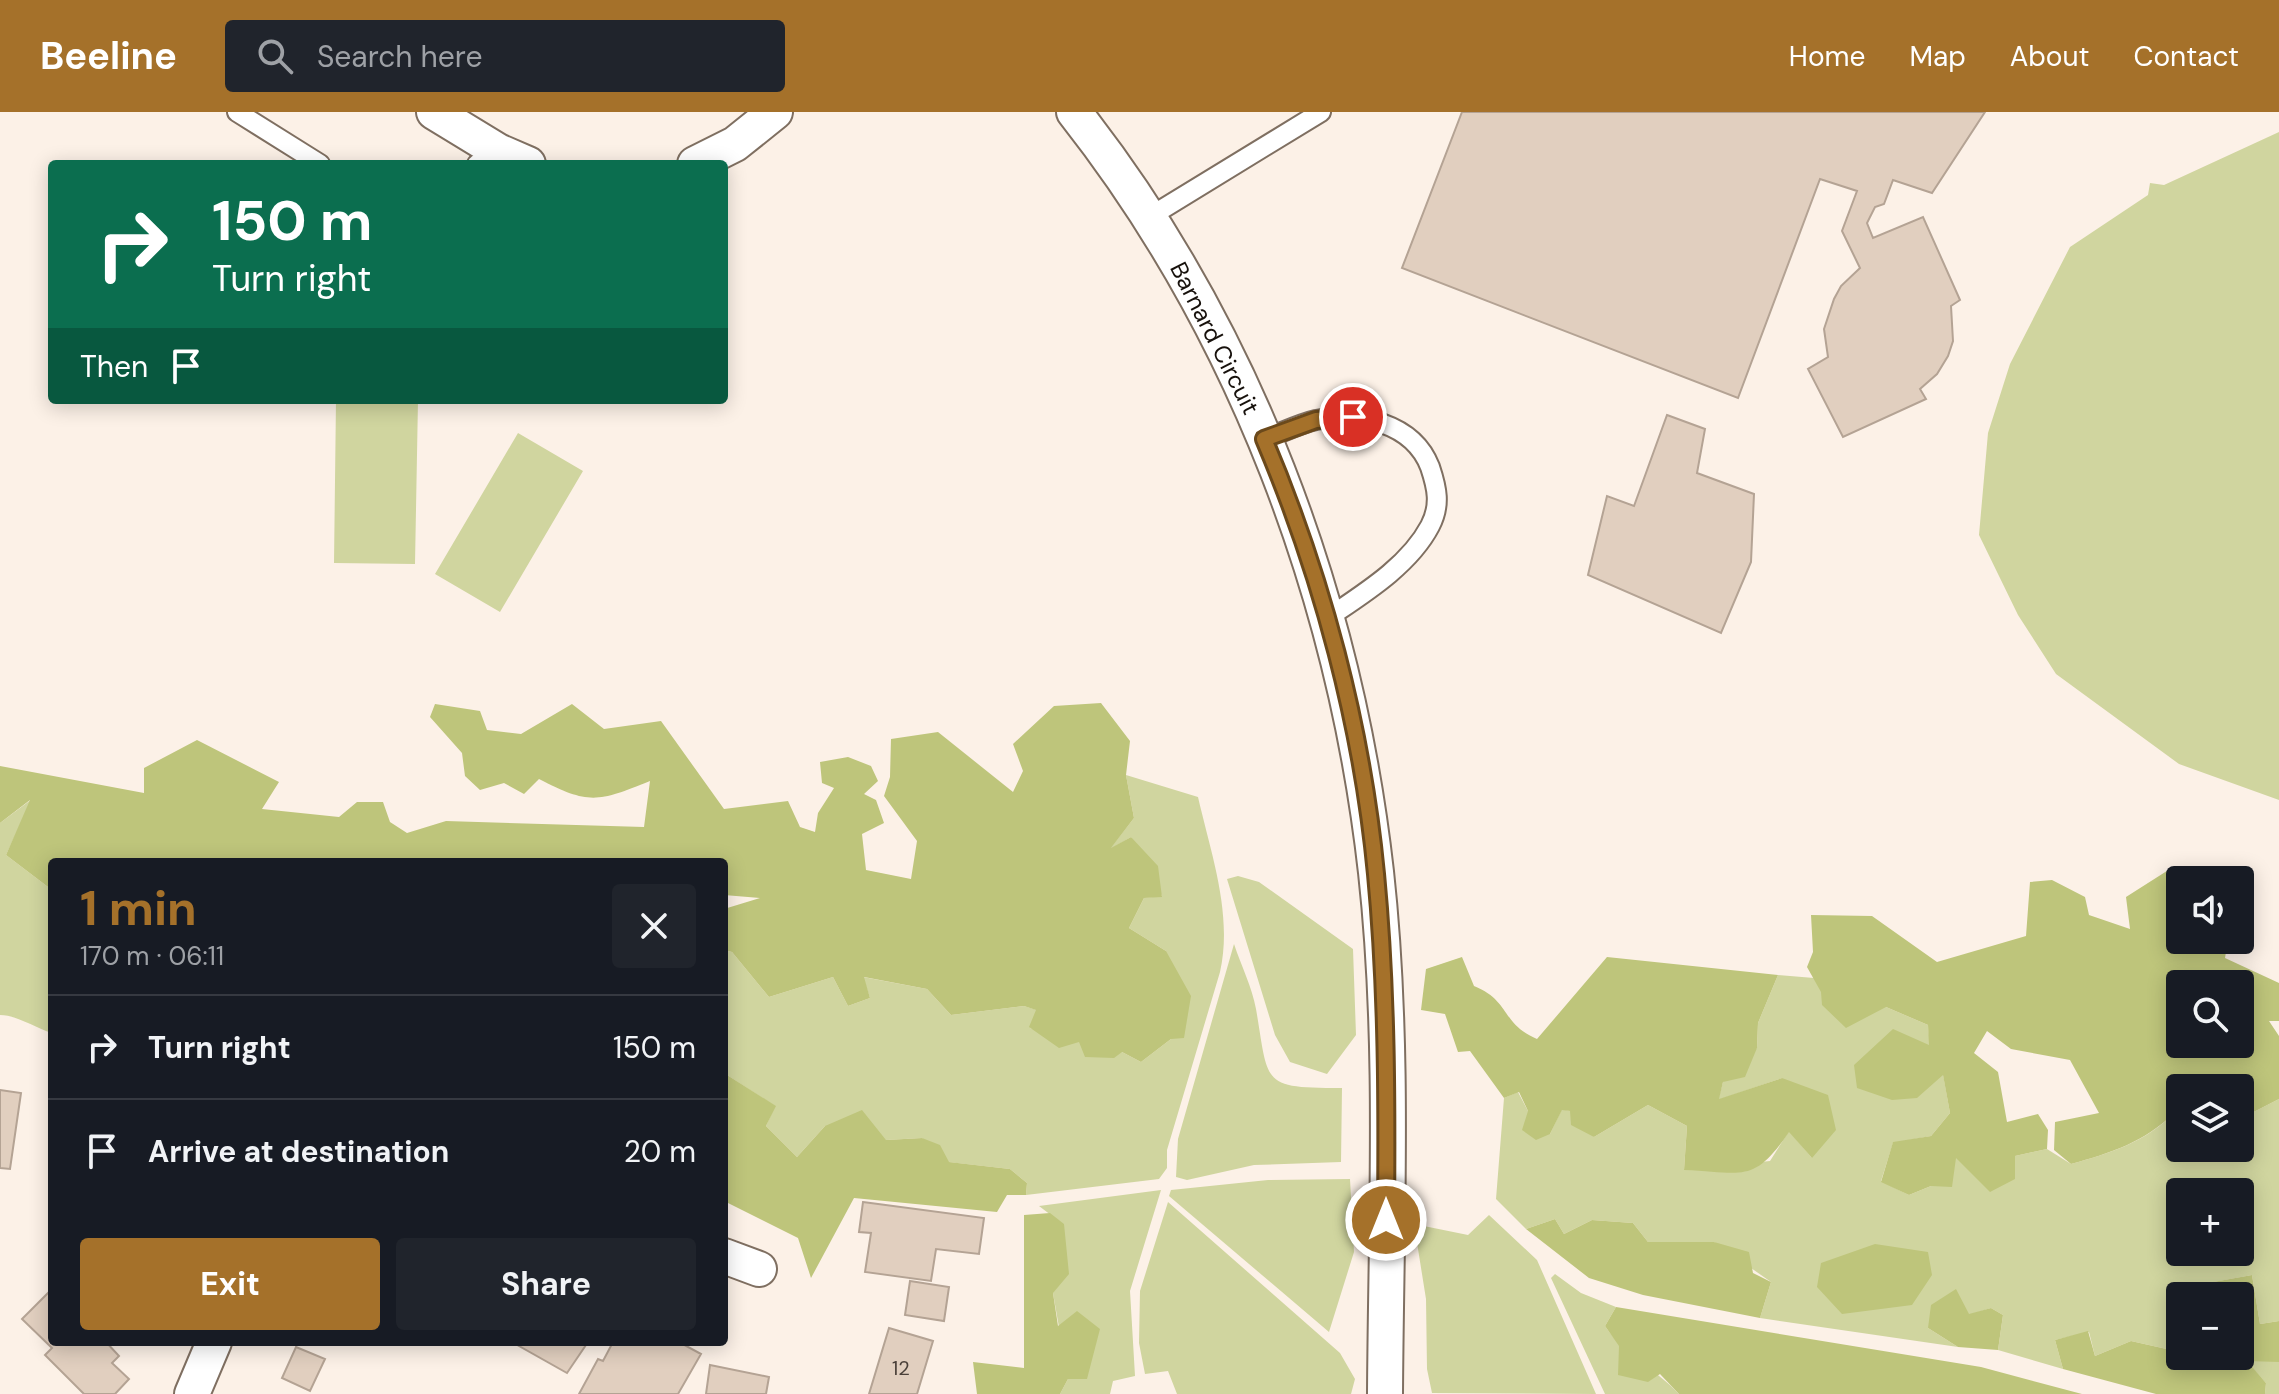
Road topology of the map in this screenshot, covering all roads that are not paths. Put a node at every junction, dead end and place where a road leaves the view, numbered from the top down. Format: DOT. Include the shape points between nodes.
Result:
graph roads {
  1 [pos="237,112"];
  2 [pos="434,112"];
  3 [pos="775,112"];
  4 [pos="1074,112"];
  5 [pos="1315,114"];
  6 [pos="314,160"];
  7 [pos="501,160"];
  8 [pos="703,160"];
  9 [pos="1151,216"];
  10 [pos="1264,439"];
  11 [pos="1326,619"];
  12 [pos="728,1257"];
  13 [pos="759,1269"];
  14 [pos="212,1346"];
  15 [pos="192,1394"];
  16 [pos="1385,1394"];
  1 -- 6 [label="lane"];
  2 -- 7 [label="street"];
  3 -- 8 [label="street" via="735,144"];
  4 -- 9 [label="street, Barnard Circuit"];
  5 -- 9 [label="lane"];
  9 -- 10 [label="street, Barnard Circuit" via="1230,358"];
  10 -- 11 [label="street, Barnard Circuit" via="1287,493"];
  10 -- 11 [label="lane" via="1316,420 1353,417 1382,422 1407,436 1425,455 1439,493 1432,523 1415,548 1364,594"];
  11 -- 16 [label="street, Barnard Circuit" via="1348,706 1374,858 1387,1043"];
  12 -- 13 [label="street"];
  14 -- 15 [label="street"];
}
